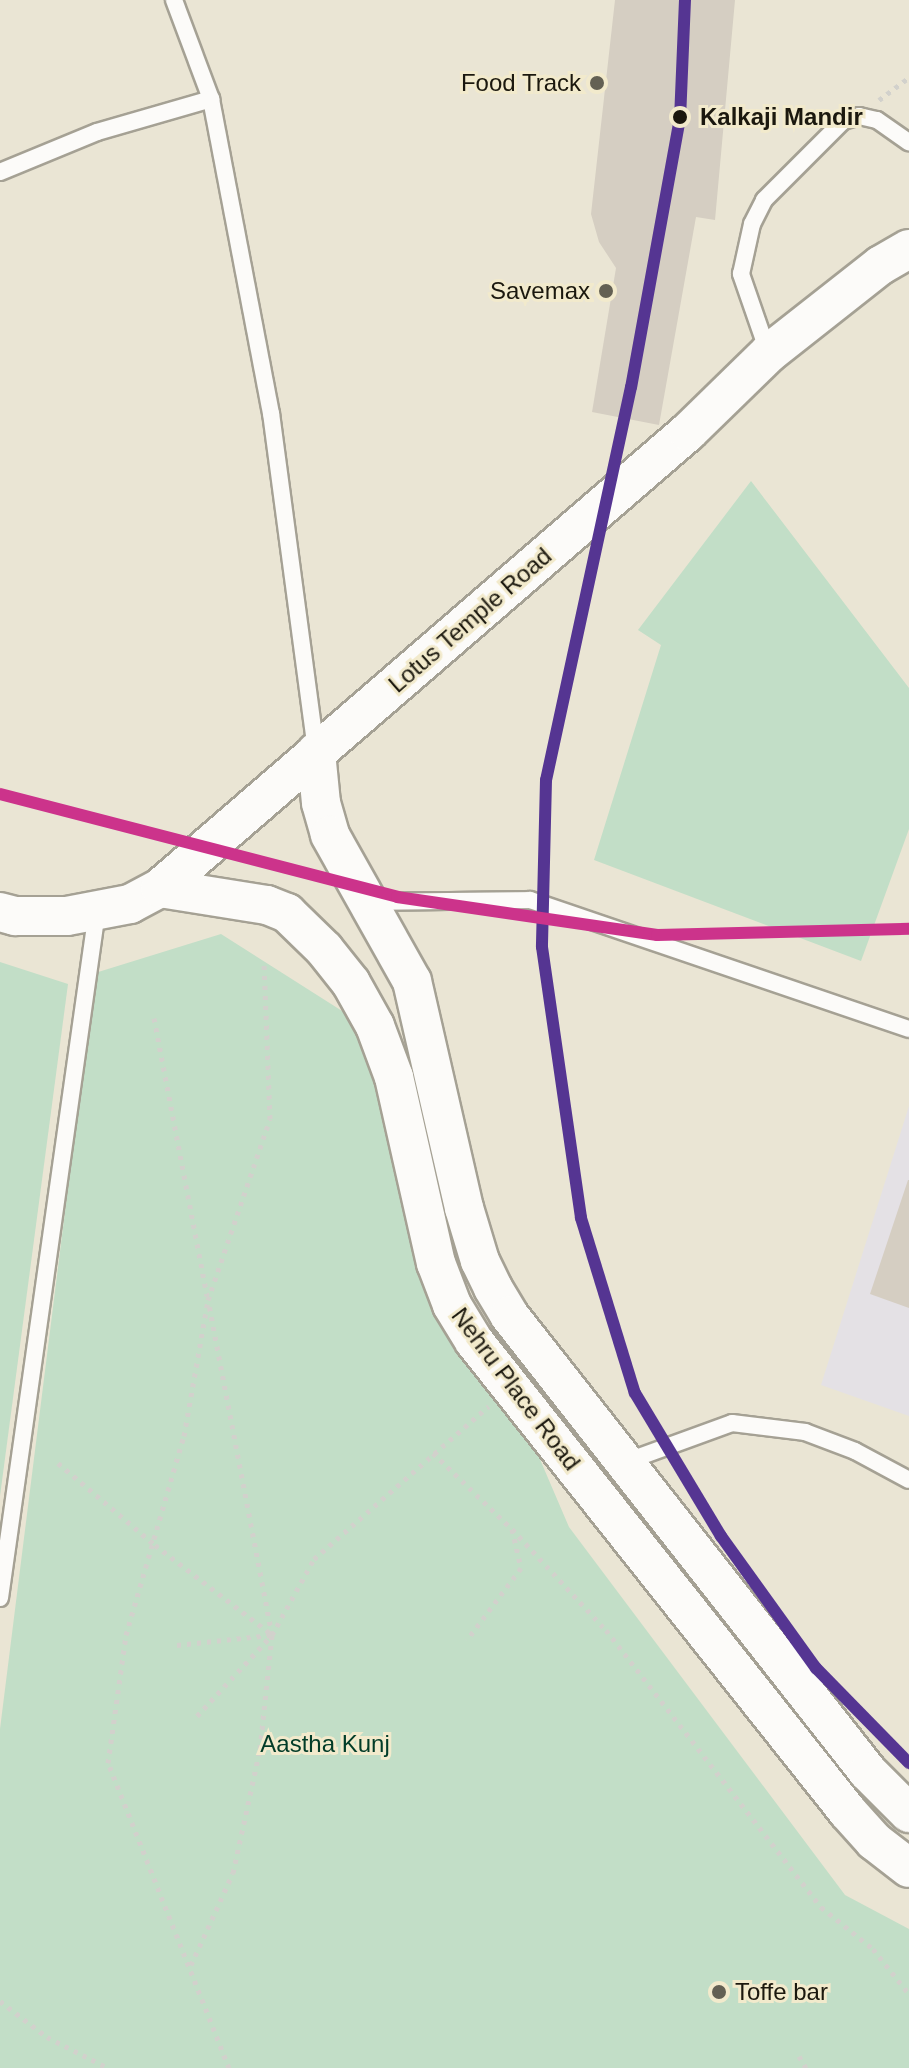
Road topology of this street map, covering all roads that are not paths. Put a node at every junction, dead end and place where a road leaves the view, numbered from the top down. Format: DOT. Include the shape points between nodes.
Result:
graph roads {
  1 [pos="174,0"];
  2 [pos="211,99"];
  3 [pos="909,142"];
  4 [pos="0,172"];
  5 [pos="909,249"];
  6 [pos="769,353"];
  7 [pos="316,752"];
  8 [pos="160,888"];
  9 [pos="365,902"];
  10 [pos="97,911"];
  11 [pos="0,912"];
  12 [pos="909,1029"];
  13 [pos="625,1462"];
  14 [pos="909,1480"];
  15 [pos="0,1598"];
  16 [pos="909,1813"];
  17 [pos="909,1868"];
  1 -- 2 [label="lane"];
  2 -- 4 [label="lane" via="97,132"];
  2 -- 7 [label="lane" via="271,413"];
  3 -- 6 [label="lane" via="877,120 859,116 843,121 764,200 752,224 741,274"];
  5 -- 6 [label="street, Lotus Temple Road"];
  6 -- 7 [label="street, Lotus Temple Road" via="688,432"];
  7 -- 8 [label="street, Lotus Temple Road"];
  7 -- 9 [label="street, Nehru Place Road" via="330,835"];
  8 -- 10 [label="street, Lotus Temple Road" via="130,904"];
  8 -- 17 [label="street, Nehru Place Road" via="287,913 351,983 394,1077 436,1263 452,1305 474,1341 848,1812"];
  9 -- 12 [label="lane" via="530,900"];
  9 -- 13 [label="street, Nehru Place Road" via="412,981 480,1261 509,1315"];
  10 -- 11 [label="street, Lotus Temple Road" via="67,916"];
  10 -- 15 [label="lane"];
  13 -- 14 [label="lane" via="732,1423 805,1432"];
  13 -- 16 [label="street, Nehru Place Road" via="868,1772"];
}
